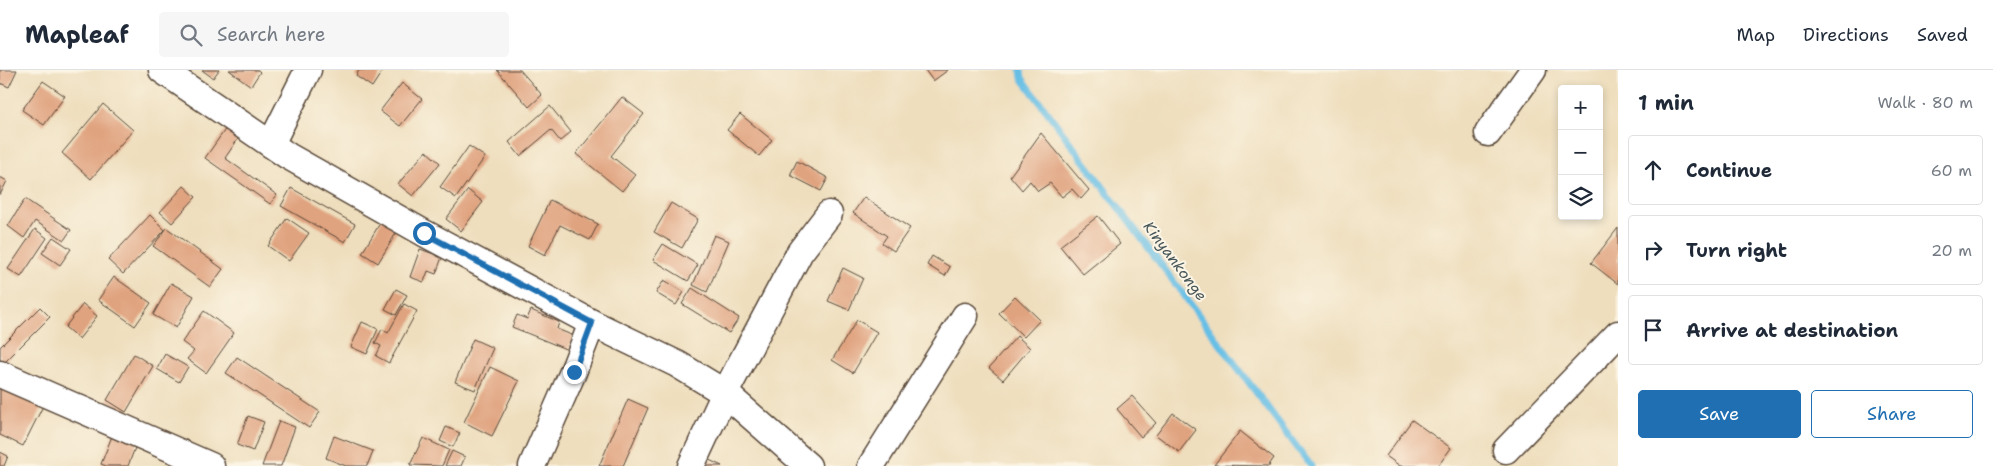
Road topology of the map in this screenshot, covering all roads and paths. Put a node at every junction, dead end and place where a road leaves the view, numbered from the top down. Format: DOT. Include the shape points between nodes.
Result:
graph roads {
  1 [pos="162,70"];
  2 [pos="308,70"];
  3 [pos="1533,70"];
  4 [pos="1488,133"];
  5 [pos="271,144"];
  6 [pos="829,214"];
  7 [pos="965,316"];
  8 [pos="592,323"];
  9 [pos="1618,334"];
  10 [pos="0,374"];
  11 [pos="725,394"];
  12 [pos="1506,450"];
  13 [pos="210,466"];
  14 [pos="532,466"];
  15 [pos="691,466"];
  16 [pos="808,466"];
  17 [pos="871,466"];
  1 -- 5 [label="street"];
  2 -- 5 [label="street"];
  3 -- 4 [label="street"];
  5 -- 8 [label="street" via="424,233"];
  6 -- 11 [label="street" via="800,252"];
  7 -- 17 [label="street"];
  8 -- 11 [label="street" via="677,364"];
  8 -- 14 [label="street"];
  9 -- 12 [label="street"];
  10 -- 13 [label="street"];
  11 -- 15 [label="street"];
  11 -- 16 [label="street"];
}
